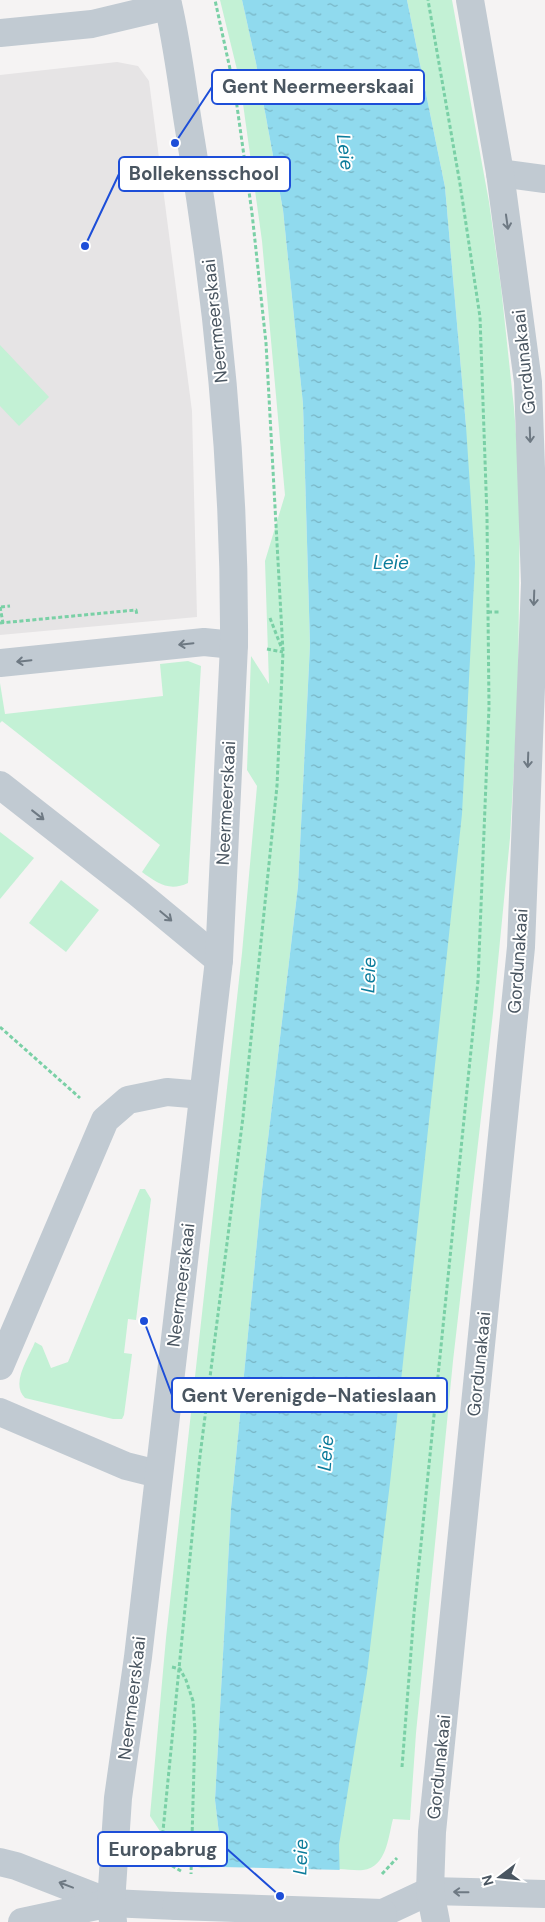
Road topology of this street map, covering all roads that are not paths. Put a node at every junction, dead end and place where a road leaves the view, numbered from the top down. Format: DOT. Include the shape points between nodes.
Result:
graph roads {
  1 [pos="470,0"];
  2 [pos="168,3"];
  3 [pos="0,33"];
  4 [pos="500,174"];
  5 [pos="545,179"];
  6 [pos="234,645"];
  7 [pos="0,663"];
  8 [pos="0,785"];
  9 [pos="219,960"];
  10 [pos="203,1095"];
  11 [pos="0,1366"];
  12 [pos="0,1412"];
  13 [pos="158,1474"];
  14 [pos="0,1862"];
  15 [pos="430,1891"];
  16 [pos="545,1894"];
  17 [pos="112,1912"];
  18 [pos="388,1916"];
  19 [pos="22,1922"];
  20 [pos="436,1922"];
  1 -- 4 [label="street, Gordunakaai"];
  2 -- 3 [label="street" via="92,24"];
  2 -- 6 [label="street, Neermeerskaai" via="202,206 218,331 227,449"];
  4 -- 5 [label="street"];
  4 -- 15 [label="street, Gordunakaai, one-way" via="528,382 534,564 522,940 432,1832"];
  6 -- 7 [label="street, one-way" via="204,642"];
  6 -- 9 [label="street, Neermeerskaai"];
  8 -- 9 [label="street, one-way"];
  9 -- 10 [label="street, Neermeerskaai"];
  10 -- 11 [label="street" via="167,1092 128,1100 106,1120"];
  10 -- 13 [label="street, Neermeerskaai"];
  12 -- 13 [label="street" via="126,1466"];
  13 -- 17 [label="street, Neermeerskaai" via="138,1657 118,1798"];
  17 -- 14 [label="street, one-way" via="16,1866"];
  16 -- 15 [label="street, one-way"];
  15 -- 18 [label="street"];
  15 -- 20 [label="street, Gordunakaai"];
  17 -- 18 [label="street, bridge" via="184,1899"];
  17 -- 19 [label="street"];
}
